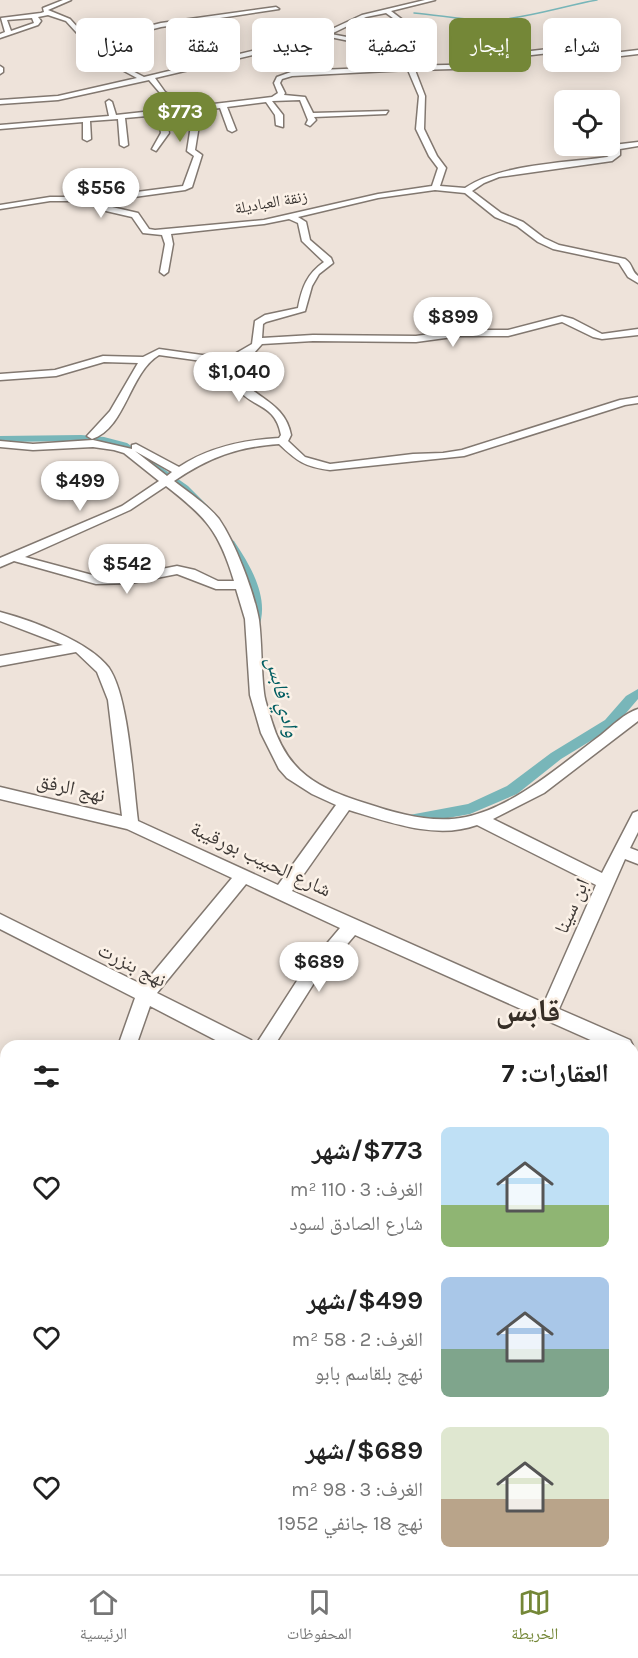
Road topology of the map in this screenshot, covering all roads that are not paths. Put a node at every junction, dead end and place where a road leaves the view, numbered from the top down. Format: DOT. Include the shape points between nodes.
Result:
graph roads {
  1 [pos="68,0"];
  2 [pos="432,0"];
  3 [pos="268,3"];
  4 [pos="386,10"];
  5 [pos="48,13"];
  6 [pos="33,16"];
  7 [pos="397,18"];
  8 [pos="154,27"];
  9 [pos="76,29"];
  10 [pos="334,29"];
  11 [pos="9,34"];
  12 [pos="0,36"];
  13 [pos="638,52"];
  14 [pos="252,53"];
  15 [pos="437,67"];
  16 [pos="134,72"];
  17 [pos="318,72"];
  18 [pos="412,72"];
  19 [pos="146,77"];
  20 [pos="278,97"];
  21 [pos="267,99"];
  22 [pos="0,102"];
  23 [pos="109,102"];
  24 [pos="223,105"];
  25 [pos="188,109"];
  26 [pos="161,112"];
  27 [pos="386,112"];
  28 [pos="310,115"];
  29 [pos="117,117"];
  30 [pos="86,120"];
  31 [pos="310,124"];
  32 [pos="280,125"];
  33 [pos="0,127"];
  34 [pos="232,130"];
  35 [pos="87,139"];
  36 [pos="638,144"];
  37 [pos="124,145"];
  38 [pos="156,149"];
  39 [pos="435,188"];
  40 [pos="466,191"];
  41 [pos="98,199"];
  42 [pos="0,207"];
  43 [pos="289,216"];
  44 [pos="165,232"];
  45 [pos="164,272"];
  46 [pos="638,280"];
  47 [pos="638,332"];
  48 [pos="258,341"];
  49 [pos="234,358"];
  50 [pos="146,360"];
  51 [pos="0,378"];
  52 [pos="638,400"];
  53 [pos="282,441"];
  54 [pos="0,444"];
  55 [pos="178,472"];
  56 [pos="168,482"];
  57 [pos="16,558"];
  58 [pos="0,563"];
  59 [pos="241,585"];
  60 [pos="0,616"];
  61 [pos="79,647"];
  62 [pos="0,661"];
  63 [pos="638,714"];
  64 [pos="0,793"];
  65 [pos="346,803"];
  66 [pos="638,817"];
  67 [pos="479,819"];
  68 [pos="131,824"];
  69 [pos="621,851"];
  70 [pos="638,858"];
  71 [pos="244,875"];
  72 [pos="605,882"];
  73 [pos="281,894"];
  74 [pos="0,921"];
  75 [pos="352,926"];
  76 [pos="145,995"];
  77 [pos="549,1012"];
  78 [pos="129,1040"];
  79 [pos="233,1040"];
  80 [pos="268,1040"];
  81 [pos="611,1040"];
  1 -- 5 [label="street" via="44,10"];
  2 -- 4 [label="street"];
  3 -- 8 [label="street" via="276,9"];
  4 -- 7 [label="street"];
  4 -- 10 [label="street"];
  5 -- 6 [label="street"];
  5 -- 9 [label="street" via="68,20"];
  6 -- 11 [label="street" via="36,24"];
  6 -- 11 [label="street" via="3,19"];
  11 -- 12 [label="street"];
  13 -- 15 [label="street" via="613,55 584,47 522,54 492,66"];
  14 -- 19 [label="street"];
  16 -- 19 [label="street"];
  17 -- 20 [label="street" via="279,78 282,93"];
  18 -- 39 [label="street" via="422,96 420,129 442,168"];
  19 -- 22 [label="street" via="53,99"];
  19 -- 25 [label="street"];
  20 -- 21 [label="street"];
  20 -- 28 [label="street" via="303,98"];
  21 -- 24 [label="street"];
  21 -- 32 [label="street" via="279,115"];
  23 -- 29 [label="street"];
  24 -- 25 [label="street"];
  24 -- 34 [label="street"];
  25 -- 26 [label="street"];
  25 -- 41 [label="street" via="196,119 191,152 198,155 189,185 170,191"];
  26 -- 29 [label="street"];
  26 -- 38 [label="street" via="165,133"];
  27 -- 28 [label="street"];
  28 -- 31 [label="street"];
  29 -- 30 [label="street"];
  29 -- 37 [label="street"];
  30 -- 33 [label="street"];
  30 -- 35 [label="street"];
  36 -- 40 [label="street" via="616,147 616,155 609,159 497,175"];
  39 -- 40 [label="street, زنقة العباديلة"];
  39 -- 43 [label="street, زنقة العباديلة"];
  40 -- 46 [label="street" via="548,244 622,261"];
  41 -- 42 [label="street" via="50,199"];
  41 -- 44 [label="street, زنقة العباديلة" via="110,209 135,215 146,231"];
  43 -- 44 [label="street, زنقة العباديلة"];
  43 -- 48 [label="street" via="302,222 306,241 329,263 316,272 307,286 302,309 258,323"];
  44 -- 45 [label="street" via="169,244"];
  47 -- 48 [label="street" via="600,337 562,319 508,333 460,333 416,339"];
  48 -- 49 [label="street" via="245,356"];
  49 -- 50 [label="street" via="162,352"];
  49 -- 53 [label="street" via="241,386 284,419 286,435"];
  50 -- 51 [label="street" via="103,359 56,373"];
  50 -- 55 [label="street" via="116,411 92,436 125,443"];
  52 -- 53 [label="street" via="443,456 330,467 301,459"];
  53 -- 55 [label="street" via="237,446"];
  54 -- 56 [label="street" via="114,446 128,451"];
  55 -- 56 [label="street"];
  56 -- 57 [label="street" via="126,508"];
  56 -- 59 [label="street" via="214,522 234,560"];
  57 -- 58 [label="street"];
  57 -- 59 [label="street" via="96,580 130,579 177,570 216,585"];
  59 -- 65 [label="street" via="252,619 257,695 275,750 298,778"];
  60 -- 61 [label="street"];
  61 -- 62 [label="street"];
  61 -- 68 [label="street" via="103,670 115,700"];
  63 -- 67 [label="street" via="539,789"];
  64 -- 68 [label="street, نهج الرفق"];
  65 -- 67 [label="street" via="420,823 453,824"];
  65 -- 73 [label="street"];
  66 -- 69 [label="street, ابن سينا"];
  67 -- 72 [label="street"];
  68 -- 71 [label="street, شارع الحبيب بورقيبة"];
  69 -- 70 [label="street"];
  69 -- 72 [label="street, ابن سينا"];
  71 -- 73 [label="street, شارع الحبيب بورقيبة"];
  71 -- 76 [label="street"];
  72 -- 77 [label="street, ابن سينا"];
  73 -- 75 [label="street, شارع الحبيب بورقيبة"];
  74 -- 76 [label="street, نهج بنزرت"];
  75 -- 77 [label="street, شارع الحبيب بورقيبة"];
  75 -- 80 [label="street" via="308,978"];
  76 -- 78 [label="street"];
  76 -- 79 [label="street, نهج بنزرت"];
  77 -- 81 [label="street, شارع الحبيب بورقيبة"];
}
